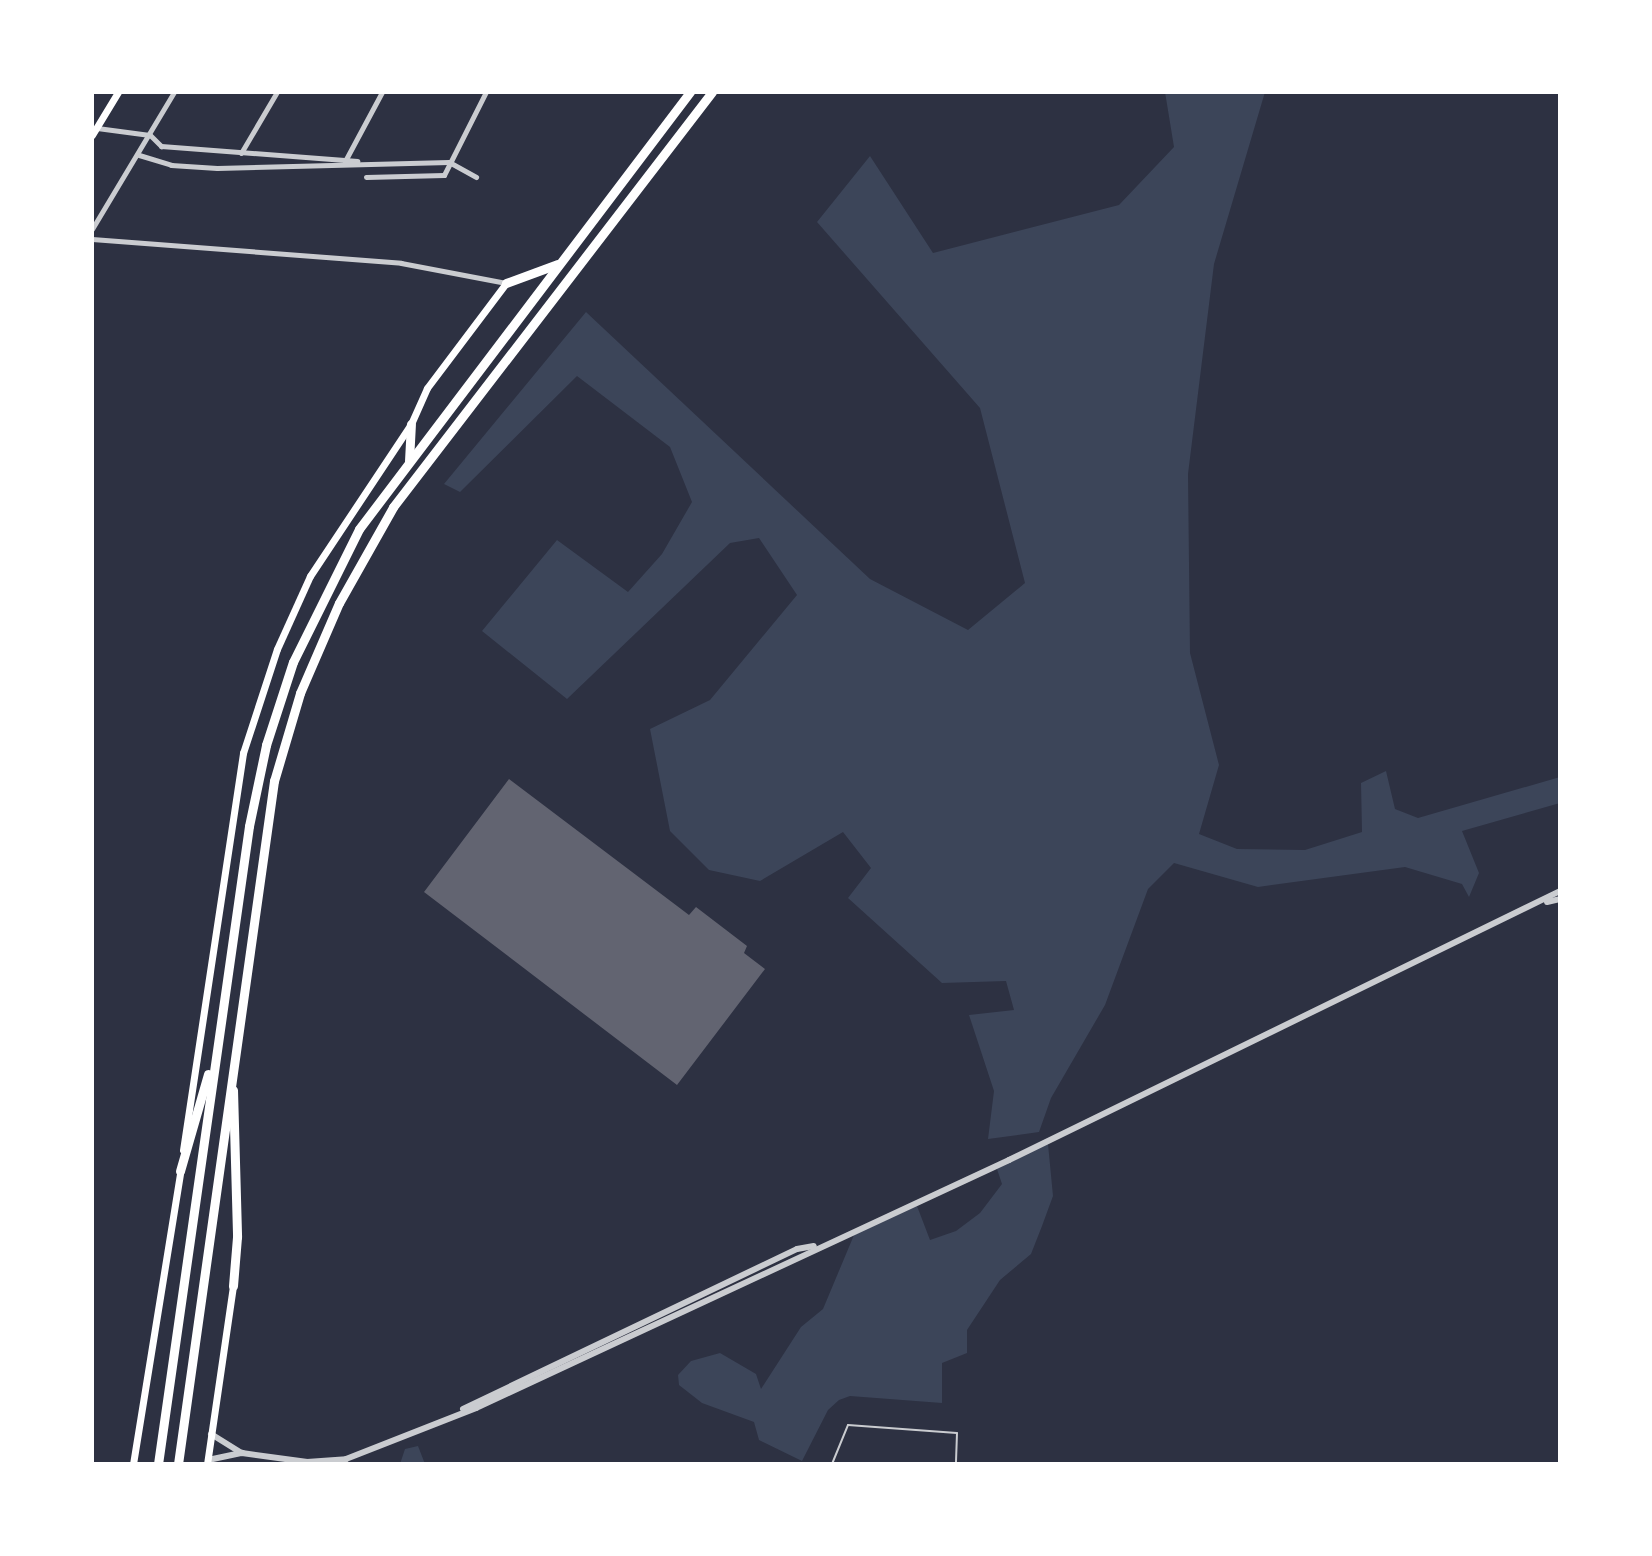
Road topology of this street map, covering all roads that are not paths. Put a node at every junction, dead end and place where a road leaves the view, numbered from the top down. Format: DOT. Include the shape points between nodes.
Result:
graph roads {
  1 [pos="118,92"];
  2 [pos="174,92"];
  3 [pos="277,92"];
  4 [pos="382,92"];
  5 [pos="486,92"];
  6 [pos="690,92"];
  7 [pos="712,92"];
  8 [pos="95,132"];
  9 [pos="150,135"];
  10 [pos="241,153"];
  11 [pos="139,155"];
  12 [pos="345,162"];
  13 [pos="449,162"];
  14 [pos="366,177"];
  15 [pos="476,177"];
  16 [pos="92,229"];
  17 [pos="92,239"];
  18 [pos="558,264"];
  19 [pos="506,283"];
  20 [pos="411,424"];
  21 [pos="409,462"];
  22 [pos="1560,891"];
  23 [pos="1560,899"];
  24 [pos="1543,903"];
  25 [pos="216,1048"];
  26 [pos="232,1058"];
  27 [pos="180,1171"];
  28 [pos="233,1286"];
  29 [pos="211,1434"];
  30 [pos="242,1453"];
  31 [pos="207,1462"];
  32 [pos="133,1464"];
  33 [pos="158,1464"];
  34 [pos="178,1464"];
  35 [pos="832,1464"];
  36 [pos="956,1464"];
  1 -- 8 [label="main road"];
  2 -- 9 [label="street"];
  3 -- 10 [label="street"];
  4 -- 12 [label="street"];
  5 -- 13 [label="street"];
  6 -- 18 [label="highway"];
  7 -- 26 [label="highway" via="417,473 374,536 329,623 300,693 274,781"];
  8 -- 9 [label="street"];
  9 -- 10 [label="street" via="161,146"];
  9 -- 11 [label="street"];
  10 -- 12 [label="street"];
  11 -- 12 [label="street" via="171,165 217,168"];
  11 -- 16 [label="street"];
  12 -- 13 [label="street"];
  13 -- 14 [label="street" via="444,175"];
  13 -- 15 [label="street"];
  17 -- 19 [label="street" via="401,263"];
  18 -- 19 [label="highway"];
  18 -- 21 [label="highway"];
  19 -- 20 [label="main road" via="427,388"];
  20 -- 21 [label="highway"];
  20 -- 27 [label="main road" via="310,576 277,649 243,753"];
  21 -- 25 [label="highway" via="359,529 293,662 266,745 249,826"];
  22 -- 24 [label="street"];
  23 -- 24 [label="street"];
  24 -- 30 [label="street" via="1009,1160 818,1245 797,1249 461,1411 346,1459 307,1462"];
  25 -- 27 [label="highway"];
  25 -- 33 [label="highway"];
  26 -- 28 [label="highway" via="237,1237"];
  26 -- 34 [label="highway"];
  27 -- 32 [label="main road"];
  28 -- 29 [label="main road"];
  29 -- 30 [label="street"];
  29 -- 31 [label="main road"];
  30 -- 31 [label="street"];
  35 -- 36 [label="lane" via="848,1425 957,1433"];
}
